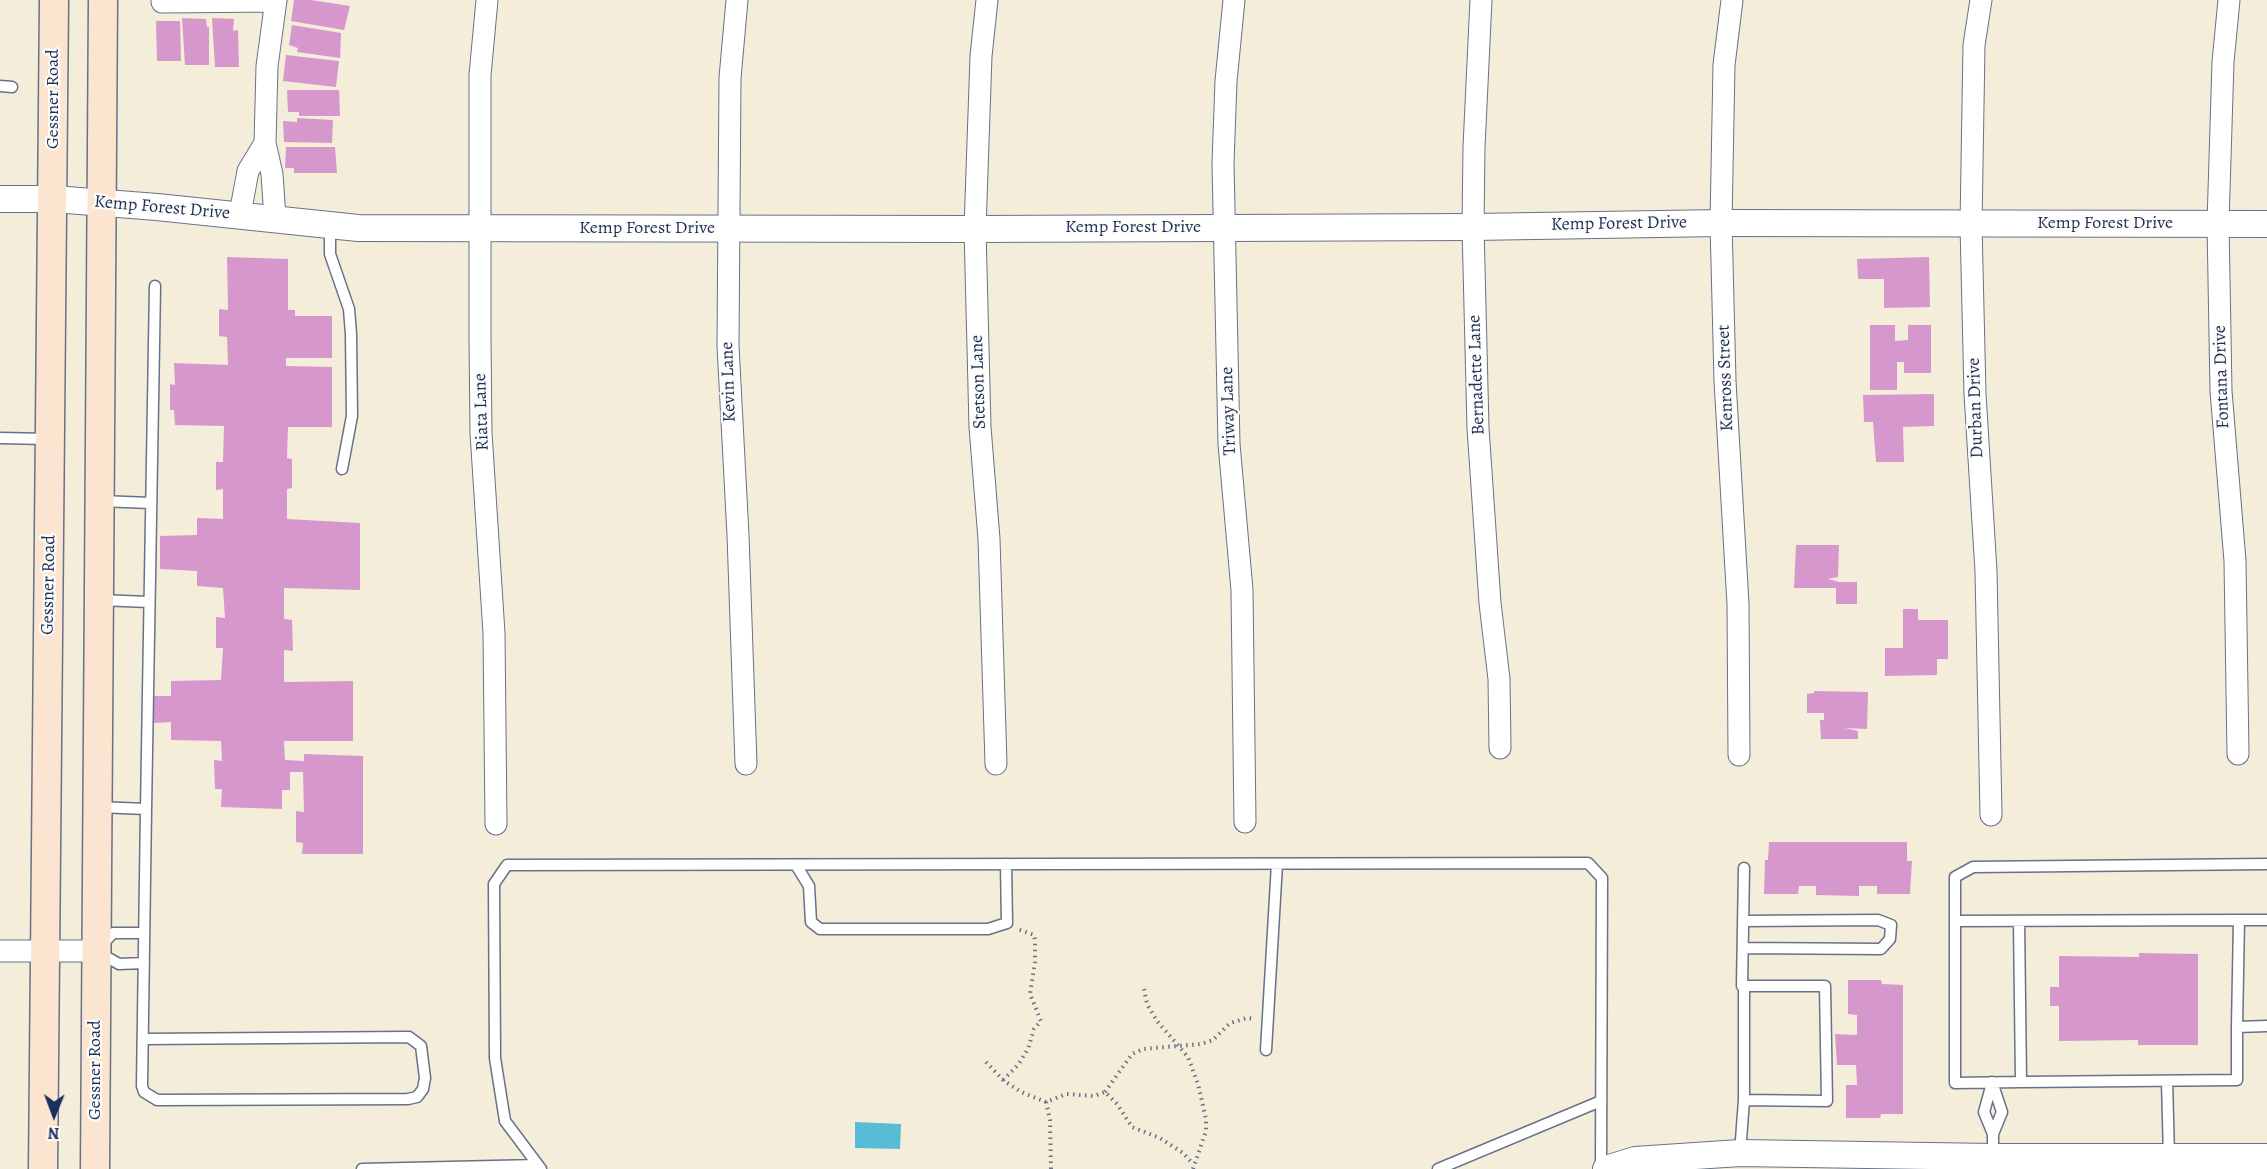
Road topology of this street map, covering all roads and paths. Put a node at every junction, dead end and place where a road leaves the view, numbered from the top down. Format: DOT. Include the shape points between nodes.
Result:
graph roads {
  1 [pos="54,0"];
  2 [pos="102,0"];
  3 [pos="276,0"];
  4 [pos="487,0"];
  5 [pos="737,0"];
  6 [pos="987,0"];
  7 [pos="1234,0"];
  8 [pos="1481,0"];
  9 [pos="1732,0"];
  10 [pos="1981,0"];
  11 [pos="2229,0"];
  12 [pos="162,2"];
  13 [pos="0,86"];
  14 [pos="12,87"];
  15 [pos="265,143"];
  16 [pos="0,199"];
  17 [pos="54,200"];
  18 [pos="101,203"];
  19 [pos="240,214"];
  20 [pos="275,218"];
  21 [pos="1721,223"];
  22 [pos="2218,223"];
  23 [pos="2267,224"];
  24 [pos="330,225"];
  25 [pos="1971,225"];
  26 [pos="1225,227"];
  27 [pos="1473,227"];
  28 [pos="480,229"];
  29 [pos="975,229"];
  30 [pos="727,230"];
  31 [pos="155,286"];
  32 [pos="0,438"];
  33 [pos="51,440"];
  34 [pos="342,469"];
  35 [pos="99,501"];
  36 [pos="151,503"];
  37 [pos="99,600"];
  38 [pos="149,602"];
  39 [pos="1500,748"];
  40 [pos="2238,754"];
  41 [pos="1739,755"];
  42 [pos="746,764"];
  43 [pos="996,764"];
  44 [pos="97,807"];
  45 [pos="146,809"];
  46 [pos="1991,815"];
  47 [pos="1245,822"];
  48 [pos="495,824"];
  49 [pos="1006,864"];
  50 [pos="1277,864"];
  51 [pos="2267,864"];
  52 [pos="796,865"];
  53 [pos="1744,868"];
  54 [pos="2239,920"];
  55 [pos="2267,920"];
  56 [pos="1743,921"];
  57 [pos="1955,921"];
  58 [pos="2019,921"];
  59 [pos="1007,923"];
  60 [pos="144,933"];
  61 [pos="1743,948"];
  62 [pos="0,951"];
  63 [pos="45,951"];
  64 [pos="96,951"];
  65 [pos="144,963"];
  66 [pos="1744,986"];
  67 [pos="1144,989"];
  68 [pos="1267,1023"];
  69 [pos="2267,1026"];
  70 [pos="2237,1027"];
  71 [pos="144,1039"];
  72 [pos="1180,1046"];
  73 [pos="1266,1050"];
  74 [pos="986,1062"];
  75 [pos="1004,1080"];
  76 [pos="2167,1081"];
  77 [pos="1992,1082"];
  78 [pos="2021,1082"];
  79 [pos="1105,1092"];
  80 [pos="1743,1100"];
  81 [pos="1601,1101"];
  82 [pos="1046,1102"];
  83 [pos="1740,1153"];
  84 [pos="1993,1153"];
  85 [pos="2169,1157"];
  86 [pos="2267,1157"];
  87 [pos="1696,1163"];
  88 [pos="540,1167"];
  89 [pos="1193,1167"];
  90 [pos="43,1169"];
  91 [pos="95,1169"];
  92 [pos="362,1169"];
  93 [pos="1051,1169"];
  94 [pos="1438,1169"];
  95 [pos="1604,1169"];
  1 -- 17 [label="main road, Gessner Road"];
  2 -- 18 [label="main road, Gessner Road"];
  3 -- 12 [label="street"];
  3 -- 15 [label="street" via="267,66"];
  4 -- 28 [label="street, Riata Lane" via="480,75"];
  5 -- 30 [label="street, Kevin Lane" via="730,78"];
  6 -- 29 [label="street, Stetson Lane" via="981,56"];
  7 -- 26 [label="street, Triway Lane" via="1223,163"];
  8 -- 27 [label="street, Bernadette Lane"];
  9 -- 21 [label="street, Kenross Street" via="1724,65"];
  10 -- 25 [label="street, Durban Drive" via="1974,45"];
  11 -- 22 [label="street, Fontana Drive"];
  13 -- 14 [label="lane"];
  15 -- 19 [label="street" via="248,171"];
  15 -- 20 [label="street"];
  16 -- 17 [label="street, Kemp Forest Drive"];
  17 -- 18 [label="street, Kemp Forest Drive"];
  17 -- 33 [label="main road, Gessner Road"];
  18 -- 19 [label="street, Kemp Forest Drive"];
  18 -- 35 [label="main road, Gessner Road"];
  19 -- 20 [label="street, Kemp Forest Drive"];
  20 -- 24 [label="street, Kemp Forest Drive"];
  21 -- 25 [label="street, Kemp Forest Drive"];
  21 -- 27 [label="street, Kemp Forest Drive"];
  21 -- 41 [label="street, Kenross Street" via="1725,381 1738,604"];
  22 -- 23 [label="street, Kemp Forest Drive"];
  22 -- 25 [label="street, Kemp Forest Drive"];
  22 -- 40 [label="street, Fontana Drive" via="2222,392 2235,561"];
  24 -- 28 [label="street, Kemp Forest Drive"];
  24 -- 34 [label="lane" via="330,254 349,309 351,334 352,416"];
  25 -- 46 [label="street, Durban Drive" via="1975,394 1986,571"];
  26 -- 27 [label="street, Kemp Forest Drive"];
  26 -- 29 [label="street, Kemp Forest Drive"];
  26 -- 47 [label="street, Triway Lane" via="1229,444 1242,590"];
  27 -- 39 [label="street, Bernadette Lane" via="1479,450 1499,678"];
  28 -- 30 [label="street, Kemp Forest Drive"];
  28 -- 48 [label="street, Riata Lane" via="482,433 494,633"];
  29 -- 30 [label="street, Kemp Forest Drive"];
  29 -- 43 [label="street, Stetson Lane"];
  30 -- 42 [label="street, Kevin Lane" via="728,346"];
  31 -- 36 [label="lane"];
  32 -- 33 [label="lane"];
  33 -- 63 [label="main road, Gessner Road"];
  35 -- 36 [label="lane"];
  35 -- 37 [label="main road, Gessner Road"];
  36 -- 38 [label="lane"];
  37 -- 38 [label="lane"];
  37 -- 44 [label="main road, Gessner Road"];
  38 -- 45 [label="lane"];
  44 -- 45 [label="lane"];
  44 -- 64 [label="main road, Gessner Road"];
  45 -- 60 [label="lane"];
  49 -- 50 [label="lane"];
  49 -- 52 [label="lane"];
  49 -- 59 [label="lane"];
  50 -- 68 [label="lane"];
  50 -- 81 [label="lane" via="1588,863 1602,878"];
  51 -- 57 [label="lane" via="1973,867 1955,877"];
  52 -- 59 [label="lane" via="809,886 811,922 820,929 988,928"];
  52 -- 88 [label="lane" via="507,866 494,884 495,1058 505,1121"];
  53 -- 56 [label="lane"];
  54 -- 55 [label="lane"];
  54 -- 58 [label="lane"];
  54 -- 70 [label="lane"];
  56 -- 61 [label="lane"];
  56 -- 61 [label="lane" via="1878,920 1891,925 1890,939 1881,949"];
  57 -- 58 [label="lane"];
  57 -- 77 [label="lane" via="1956,1083"];
  58 -- 78 [label="lane"];
  59 -- 75 [label="path" via="1034,935 1030,994 1041,1021 1018,1065"];
  60 -- 64 [label="lane" via="112,933"];
  60 -- 65 [label="lane"];
  61 -- 66 [label="lane"];
  62 -- 63 [label="street"];
  63 -- 64 [label="street"];
  63 -- 90 [label="main road, Gessner Road"];
  64 -- 65 [label="lane" via="119,964"];
  64 -- 91 [label="main road, Gessner Road"];
  65 -- 71 [label="lane"];
  66 -- 80 [label="lane"];
  66 -- 80 [label="lane" via="1825,986 1827,1101"];
  67 -- 72 [label="path" via="1157,1021"];
  68 -- 72 [label="path" via="1238,1020 1224,1027 1213,1040"];
  68 -- 73 [label="lane"];
  69 -- 70 [label="lane"];
  70 -- 76 [label="lane" via="2237,1080"];
  71 -- 71 [label="lane" via="142,1086 148,1096 157,1100 408,1099 417,1097 425,1078 421,1046 409,1037"];
  72 -- 79 [label="path" via="1143,1049 1132,1054"];
  72 -- 89 [label="path" via="1193,1068 1206,1119 1204,1142"];
  74 -- 75 [label="path"];
  75 -- 82 [label="path"];
  76 -- 78 [label="lane"];
  76 -- 85 [label="lane"];
  77 -- 78 [label="lane"];
  77 -- 84 [label="lane" via="1984,1112"];
  77 -- 84 [label="lane" via="2002,1112"];
  79 -- 82 [label="path" via="1094,1096 1066,1094"];
  79 -- 89 [label="path" via="1132,1127 1183,1153"];
  80 -- 83 [label="lane"];
  81 -- 94 [label="lane"];
  81 -- 95 [label="lane"];
  82 -- 93 [label="path"];
  83 -- 84 [label="street"];
  83 -- 87 [label="street"];
  84 -- 85 [label="street"];
  85 -- 86 [label="street"];
  87 -- 95 [label="street" via="1635,1160"];
  88 -- 92 [label="lane"];
}
